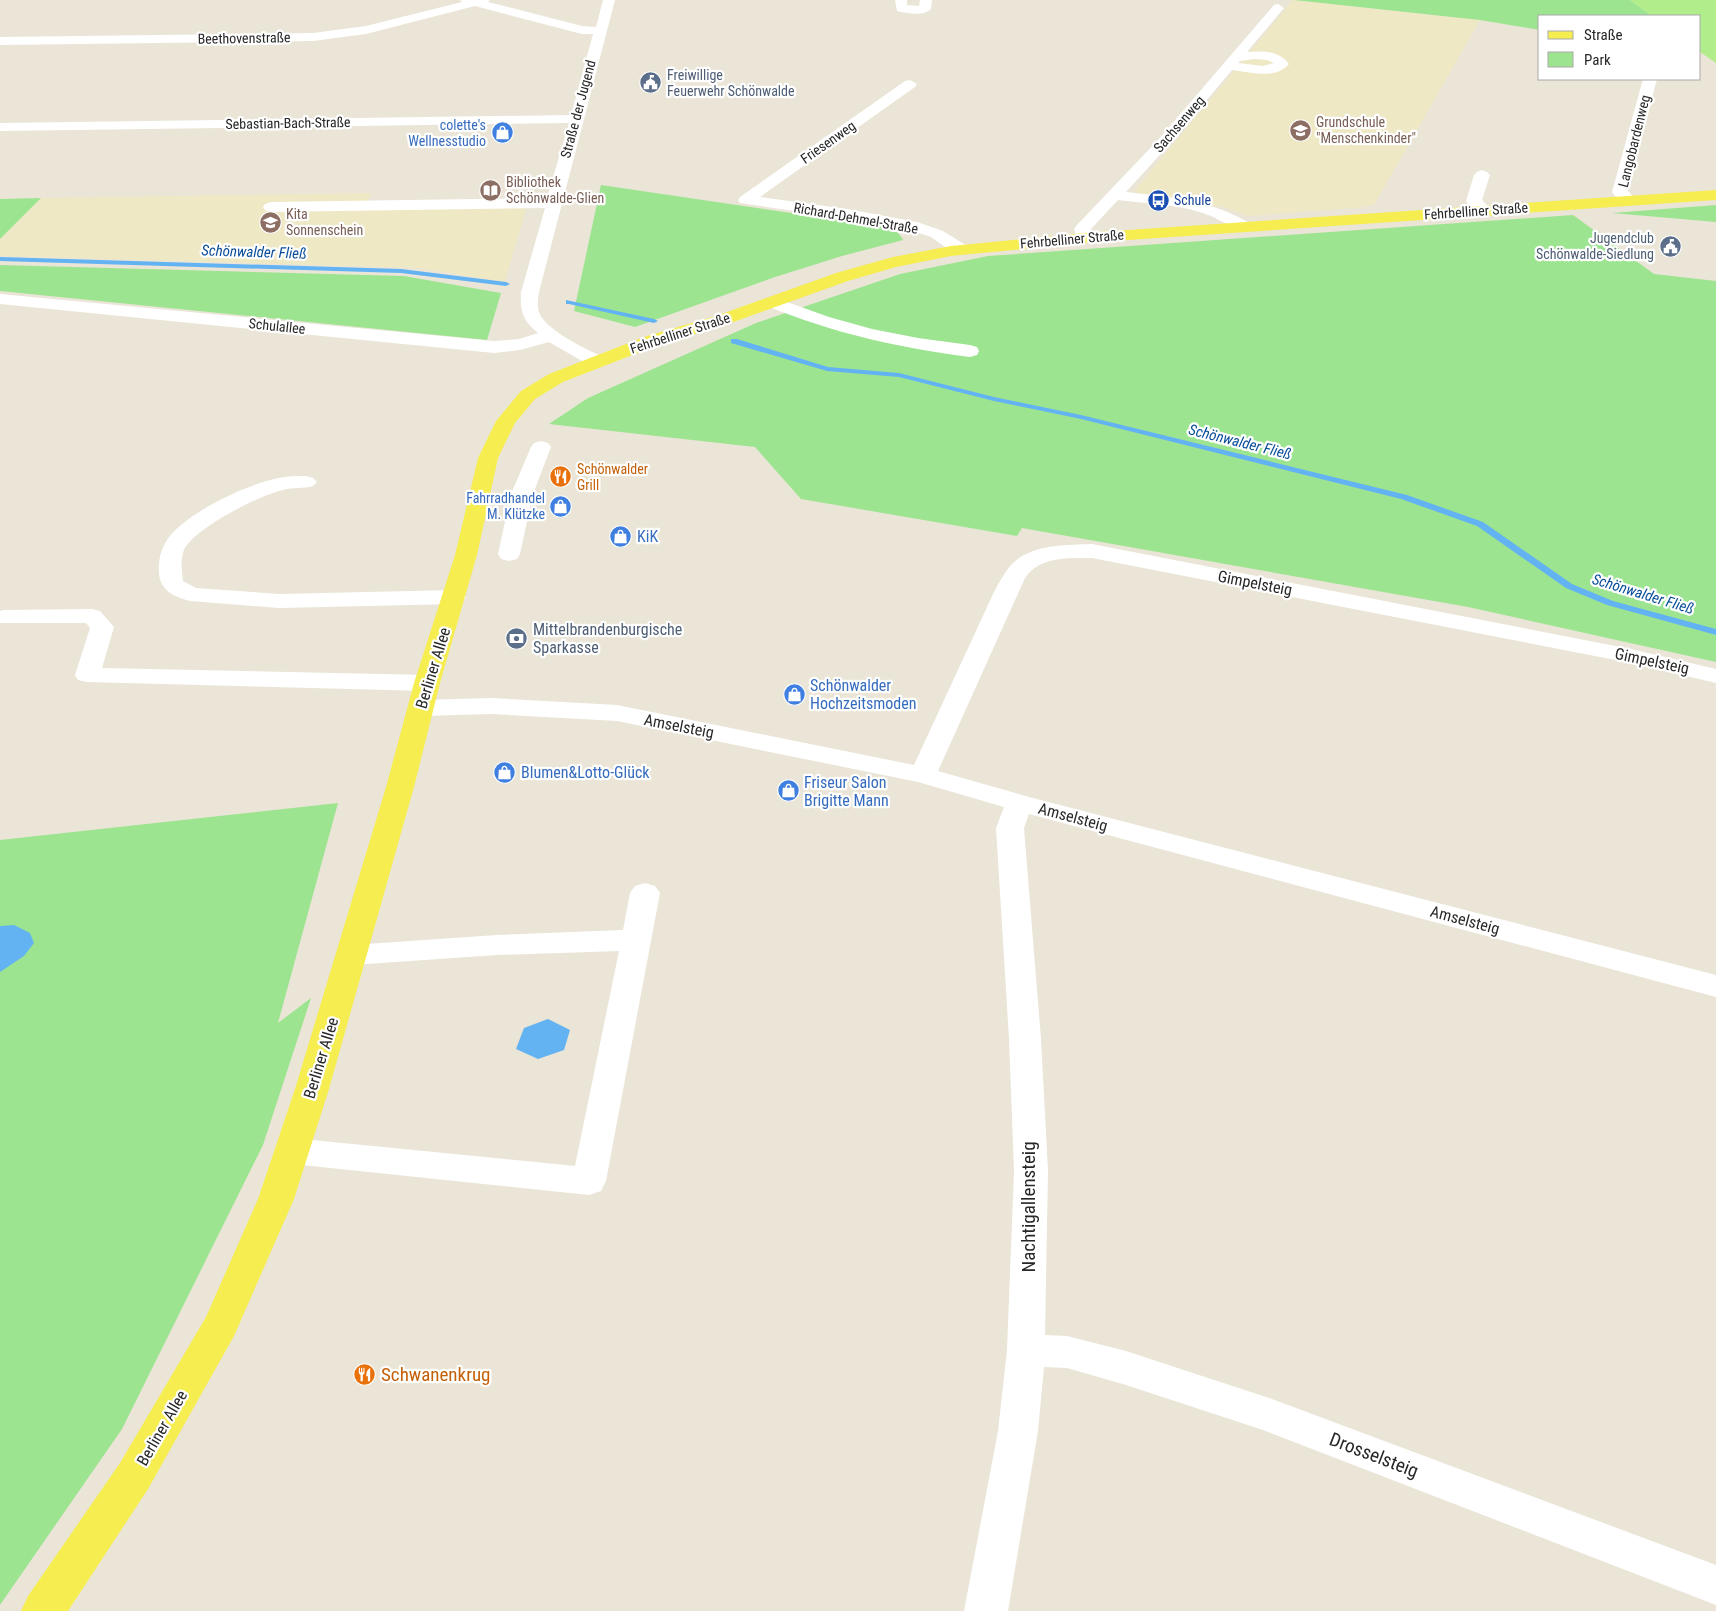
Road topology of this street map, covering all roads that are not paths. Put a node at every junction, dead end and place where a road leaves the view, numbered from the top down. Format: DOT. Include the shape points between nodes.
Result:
graph roads {
  1 [pos="609,0"];
  2 [pos="900,0"];
  3 [pos="926,0"];
  4 [pos="475,1"];
  5 [pos="1278,8"];
  6 [pos="600,31"];
  7 [pos="0,41"];
  8 [pos="1650,80"];
  9 [pos="910,84"];
  10 [pos="576,119"];
  11 [pos="0,127"];
  12 [pos="1482,176"];
  13 [pos="1115,195"];
  14 [pos="1716,195"];
  15 [pos="746,200"];
  16 [pos="1628,200"];
  17 [pos="554,204"];
  18 [pos="271,207"];
  19 [pos="1485,211"];
  20 [pos="1245,227"];
  21 [pos="1084,238"];
  22 [pos="961,250"];
  23 [pos="0,299"];
  24 [pos="773,302"];
  25 [pos="552,335"];
  26 [pos="970,351"];
  27 [pos="596,361"];
  28 [pos="541,447"];
  29 [pos="488,458"];
  30 [pos="306,482"];
  31 [pos="509,554"];
  32 [pos="454,597"];
  33 [pos="3,617"];
  34 [pos="1716,676"];
  35 [pos="424,695"];
  36 [pos="923,775"];
  37 [pos="1019,803"];
  38 [pos="645,893"];
  39 [pos="636,940"];
  40 [pos="352,955"];
  41 [pos="1716,986"];
  42 [pos="292,1150"];
  43 [pos="1026,1350"];
  44 [pos="1716,1585"];
  45 [pos="44,1611"];
  46 [pos="986,1611"];
  1 -- 6 [label="street, Straße der Jugend"];
  2 -- 3 [label="street" via="900,8 912,10 925,9"];
  4 -- 6 [label="street" via="582,30"];
  4 -- 7 [label="street, Beethovenstraße" via="366,30 321,36"];
  5 -- 13 [label="street, Sachsenweg" via="1176,129"];
  6 -- 10 [label="street, Straße der Jugend"];
  8 -- 16 [label="street, Langobardenweg" via="1620,192"];
  9 -- 15 [label="street, Friesenweg"];
  10 -- 11 [label="street, Sebastian-Bach-Straße"];
  10 -- 17 [label="street, Straße der Jugend"];
  12 -- 19 [label="street" via="1474,201"];
  13 -- 20 [label="street" via="1209,208"];
  13 -- 21 [label="street, Sachsenweg" via="1082,229"];
  14 -- 16 [label="main road, Fehrbelliner Straße"];
  15 -- 22 [label="street, Richard-Dehmel-Straße" via="917,227 937,234"];
  16 -- 19 [label="main road, Fehrbelliner Straße"];
  17 -- 18 [label="street"];
  17 -- 25 [label="street, Straße der Jugend" via="530,292 530,312"];
  19 -- 20 [label="main road, Fehrbelliner Straße"];
  20 -- 21 [label="main road, Fehrbelliner Straße"];
  21 -- 22 [label="main road, Fehrbelliner Straße"];
  22 -- 24 [label="main road, Fehrbelliner Straße" via="893,262"];
  23 -- 25 [label="street, Schulallee" via="494,348"];
  24 -- 26 [label="street" via="825,323 873,337"];
  24 -- 27 [label="main road, Fehrbelliner Straße"];
  25 -- 27 [label="street, Straße der Jugend"];
  27 -- 29 [label="main road, Fehrbelliner Straße" via="556,378 528,395 506,421"];
  28 -- 31 [label="street" via="522,494"];
  29 -- 32 [label="main road, Berliner Allee"];
  30 -- 32 [label="street" via="261,490 186,532 173,548 169,571 172,584 190,594 280,601"];
  32 -- 35 [label="main road, Berliner Allee"];
  33 -- 35 [label="street, Amselsteig" via="92,616 102,627 87,675"];
  34 -- 36 [label="street, Gimpelsteig" via="1621,654 1092,551 1062,552 1034,559 1018,570"];
  35 -- 36 [label="street, Amselsteig" via="511,707 617,713"];
  35 -- 40 [label="main road, Berliner Allee"];
  36 -- 37 [label="street, Amselsteig"];
  37 -- 41 [label="street, Amselsteig"];
  37 -- 43 [label="street, Nachtigallensteig" via="1010,828 1031,1171"];
  38 -- 39 [label="street"];
  39 -- 40 [label="street"];
  39 -- 42 [label="street" via="589,1182"];
  40 -- 42 [label="main road, Berliner Allee"];
  42 -- 45 [label="main road, Berliner Allee" via="276,1199 221,1325 134,1476"];
  43 -- 44 [label="street, Drosselsteig" via="1067,1352 1269,1415"];
  43 -- 46 [label="street, Nachtigallensteig" via="1018,1431"];
}
